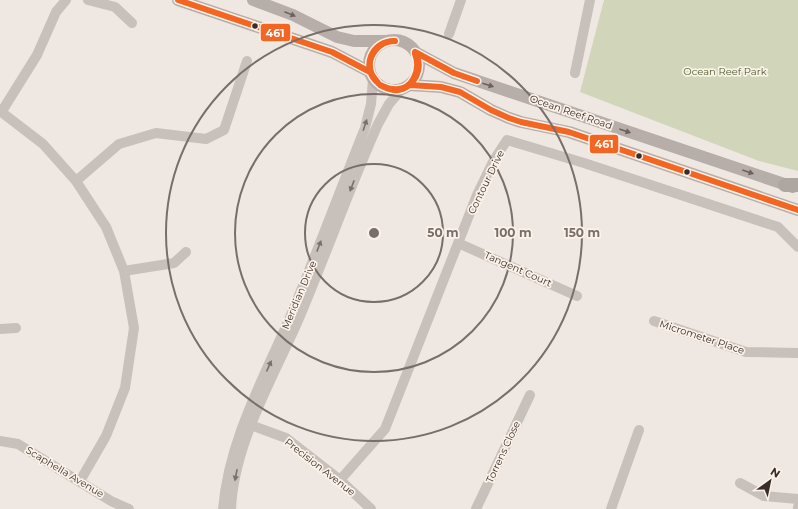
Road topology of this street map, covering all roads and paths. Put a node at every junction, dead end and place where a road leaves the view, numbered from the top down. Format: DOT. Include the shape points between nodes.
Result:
graph roads {
  1 [pos="66,0"];
  2 [pos="88,0"];
  3 [pos="178,0"];
  4 [pos="253,0"];
  5 [pos="461,0"];
  6 [pos="590,0"];
  7 [pos="132,23"];
  8 [pos="449,34"];
  9 [pos="389,41"];
  10 [pos="415,52"];
  11 [pos="247,61"];
  12 [pos="575,73"];
  13 [pos="371,76"];
  14 [pos="406,87"];
  15 [pos="1,111"];
  16 [pos="76,181"];
  17 [pos="794,186"];
  18 [pos="798,210"];
  19 [pos="458,243"];
  20 [pos="798,247"];
  21 [pos="186,252"];
  22 [pos="124,271"];
  23 [pos="577,296"];
  24 [pos="654,321"];
  25 [pos="16,328"];
  26 [pos="0,329"];
  27 [pos="798,353"];
  28 [pos="530,395"];
  29 [pos="247,424"];
  30 [pos="639,430"];
  31 [pos="0,441"];
  32 [pos="340,480"];
  33 [pos="80,482"];
  34 [pos="740,483"];
  35 [pos="798,499"];
  36 [pos="129,509"];
  37 [pos="223,509"];
  38 [pos="231,509"];
  39 [pos="371,509"];
  40 [pos="476,509"];
  41 [pos="611,509"];
  1 -- 15 [label="street" via="56,12 37,55"];
  2 -- 7 [label="street" via="115,7"];
  3 -- 13 [label="main road" via="332,52"];
  4 -- 9 [label="main road, one-way" via="337,36 354,41"];
  5 -- 8 [label="street"];
  6 -- 12 [label="street"];
  9 -- 10 [label="main road" via="404,42"];
  9 -- 13 [label="main road" via="375,49 370,60"];
  10 -- 14 [label="main road" via="418,58 418,73"];
  10 -- 17 [label="main road, Ocean Reef Road, one-way" via="466,78"];
  11 -- 16 [label="street" via="224,130 206,138 156,133 120,144"];
  13 -- 14 [label="main road" via="386,89"];
  29 -- 13 [label="street, Meridian Drive, one-way" via="307,278 364,128 371,104"];
  14 -- 18 [label="main road, Ocean Reef Road" via="441,87 460,92 491,110 520,122 568,132"];
  14 -- 29 [label="street, Meridian Drive, one-way" via="389,104 375,130 301,315 261,401"];
  15 -- 16 [label="street" via="43,144"];
  16 -- 22 [label="street" via="106,227"];
  19 -- 20 [label="street, Contour Drive" via="494,160 507,140 778,227"];
  19 -- 23 [label="street, Tangent Court"];
  19 -- 32 [label="street, Contour Drive" via="385,430"];
  21 -- 22 [label="street" via="174,263"];
  22 -- 33 [label="street" via="134,328 125,388 106,436"];
  24 -- 27 [label="street, Micrometer Place" via="746,352"];
  25 -- 26 [label="street"];
  28 -- 40 [label="street, Torrens Close"];
  29 -- 32 [label="street, Precision Avenue" via="286,438"];
  29 -- 37 [label="street, Meridian Drive" via="232,454"];
  29 -- 38 [label="street, Meridian Drive, one-way"];
  30 -- 41 [label="street"];
  31 -- 33 [label="street, Scaphella Avenue" via="18,444"];
  32 -- 39 [label="street, Precision Avenue"];
  33 -- 36 [label="street, Scaphella Avenue"];
  34 -- 35 [label="street" via="764,496"];
}
